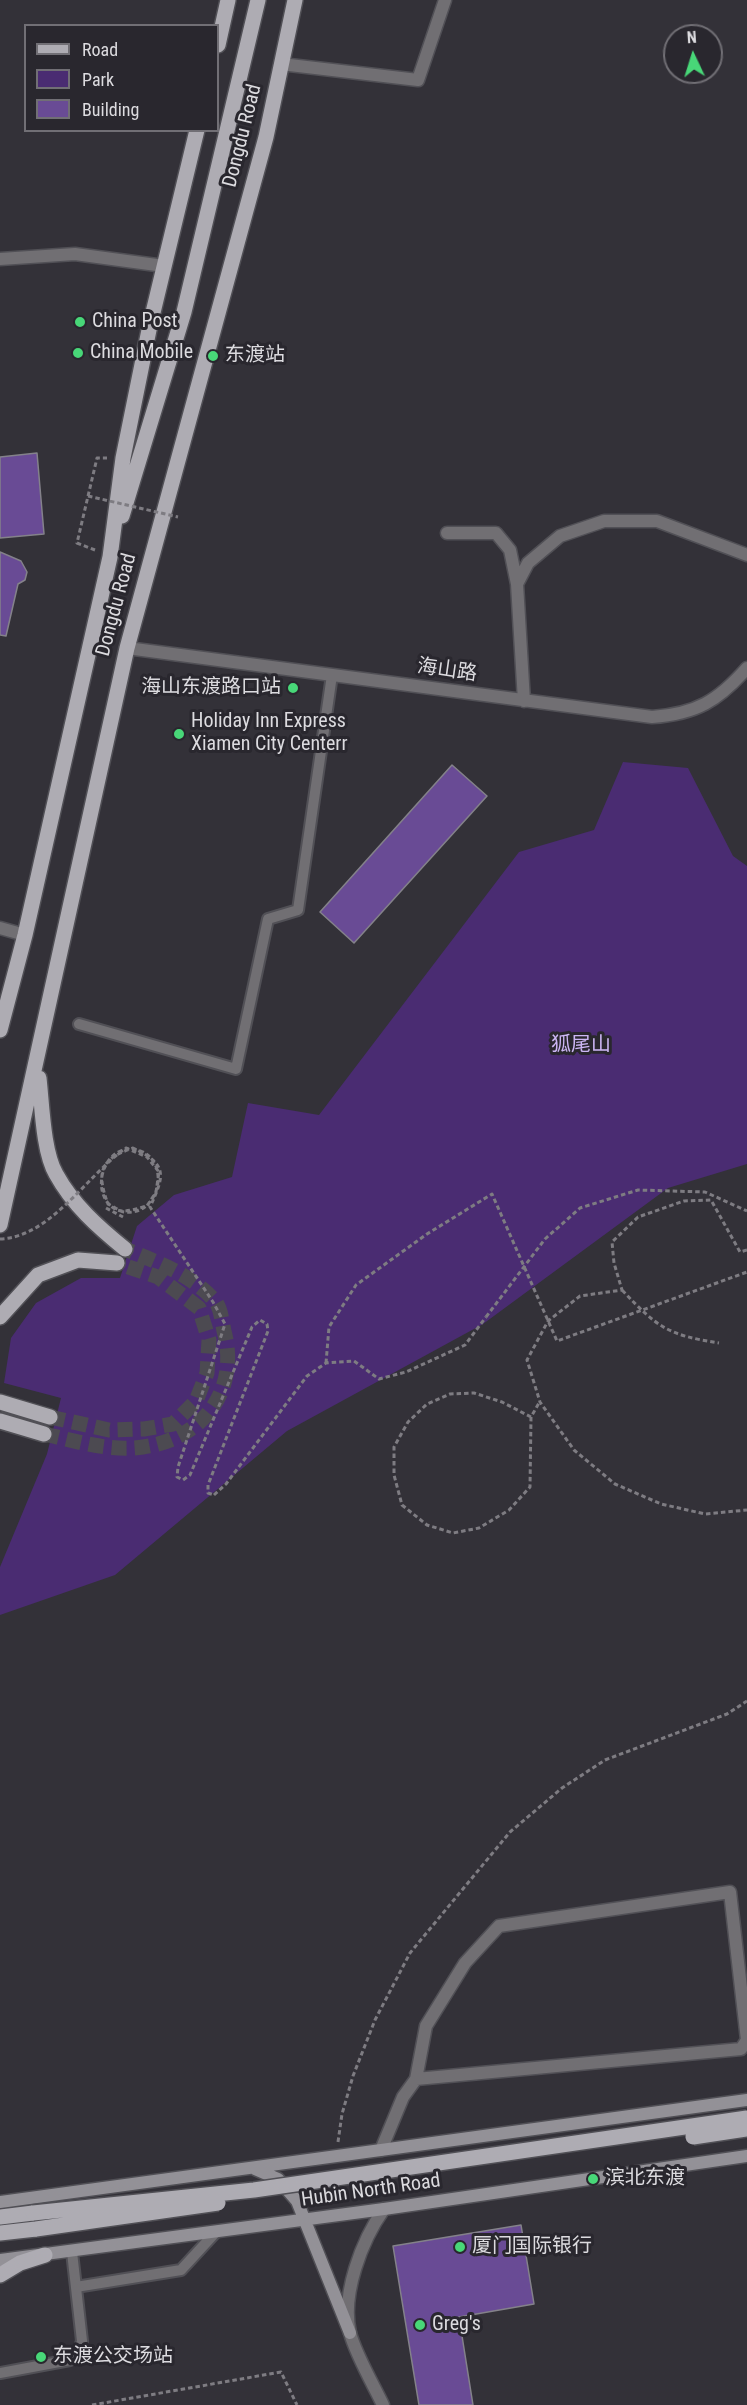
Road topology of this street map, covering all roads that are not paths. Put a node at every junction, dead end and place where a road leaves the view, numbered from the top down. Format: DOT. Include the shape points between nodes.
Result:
graph roads {
  1 [pos="228,0"];
  2 [pos="258,0"];
  3 [pos="295,0"];
  4 [pos="445,0"];
  5 [pos="219,40"];
  6 [pos="281,64"];
  7 [pos="197,132"];
  8 [pos="0,259"];
  9 [pos="164,266"];
  10 [pos="447,533"];
  11 [pos="747,555"];
  12 [pos="110,557"];
  13 [pos="517,584"];
  14 [pos="127,648"];
  15 [pos="747,668"];
  16 [pos="332,675"];
  17 [pos="524,701"];
  18 [pos="0,928"];
  19 [pos="25,935"];
  20 [pos="79,1024"];
  21 [pos="0,1030"];
  22 [pos="38,1064"];
  23 [pos="0,1226"];
  24 [pos="125,1249"];
  25 [pos="117,1263"];
  26 [pos="0,1317"];
  27 [pos="3,1403"];
  28 [pos="50,1417"];
  29 [pos="1,1421"];
  30 [pos="44,1434"];
  31 [pos="416,2079"];
  32 [pos="747,2100"];
  33 [pos="747,2118"];
  34 [pos="747,2129"];
  35 [pos="381,2150"];
  36 [pos="747,2156"];
  37 [pos="251,2168"];
  38 [pos="0,2202"];
  39 [pos="384,2209"];
  40 [pos="0,2217"];
  41 [pos="306,2220"];
  42 [pos="0,2233"];
  43 [pos="215,2233"];
  44 [pos="72,2252"];
  45 [pos="45,2255"];
  46 [pos="0,2260"];
  47 [pos="0,2275"];
  48 [pos="76,2287"];
  49 [pos="350,2332"];
  50 [pos="0,2373"];
  51 [pos="383,2405"];
  1 -- 5 [label="main road"];
  2 -- 12 [label="main road" via="184,312"];
  3 -- 6 [label="main road, Dongdu Road"];
  4 -- 6 [label="street" via="418,80"];
  6 -- 14 [label="main road, Dongdu Road" via="266,136"];
  7 -- 9 [label="main road, Dongdu Road"];
  8 -- 9 [label="street" via="75,254"];
  9 -- 12 [label="main road, Dongdu Road" via="123,458"];
  10 -- 13 [label="street" via="496,533 510,550"];
  11 -- 13 [label="street" via="657,521 604,521 560,536 528,563"];
  12 -- 19 [label="main road, Dongdu Road"];
  13 -- 17 [label="street"];
  14 -- 16 [label="street, 海山路"];
  14 -- 22 [label="main road, Dongdu Road"];
  15 -- 17 [label="street, 海山路" via="707,705 680,715 652,717"];
  16 -- 17 [label="street, 海山路"];
  16 -- 20 [label="lane" via="298,910 268,919 236,1069"];
  18 -- 19 [label="street"];
  19 -- 21 [label="main road, Dongdu Road"];
  22 -- 23 [label="main road, Dongdu Road"];
  22 -- 24 [label="main road" via="44,1130 54,1173 88,1219"];
  25 -- 26 [label="main road" via="78,1260 38,1275"];
  27 -- 28 [label="main road"];
  29 -- 30 [label="main road"];
  31 -- 31 [label="street" via="426,2026 465,1963 499,1926 730,1892 747,2040 741,2049"];
  31 -- 35 [label="street" via="403,2097"];
  32 -- 35 [label="main road, Hubin North Road"];
  33 -- 40 [label="main road, bridge" via="254,2190"];
  34 -- 42 [label="main road, bridge"];
  35 -- 37 [label="main road, Hubin North Road"];
  36 -- 39 [label="main road, Hubin North Road"];
  37 -- 38 [label="main road, Hubin North Road"];
  37 -- 41 [label="main road" via="278,2179 297,2201"];
  39 -- 41 [label="main road, Hubin North Road"];
  39 -- 49 [label="street" via="358,2257 351,2294"];
  41 -- 43 [label="main road, Hubin North Road"];
  41 -- 49 [label="main road"];
  43 -- 44 [label="main road, Hubin North Road"];
  43 -- 48 [label="lane" via="182,2270"];
  44 -- 45 [label="main road, Hubin North Road"];
  44 -- 48 [label="lane"];
  45 -- 46 [label="main road, Hubin North Road"];
  45 -- 47 [label="main road"];
  48 -- 50 [label="lane" via="82,2341 77,2356"];
  49 -- 51 [label="street"];
}
